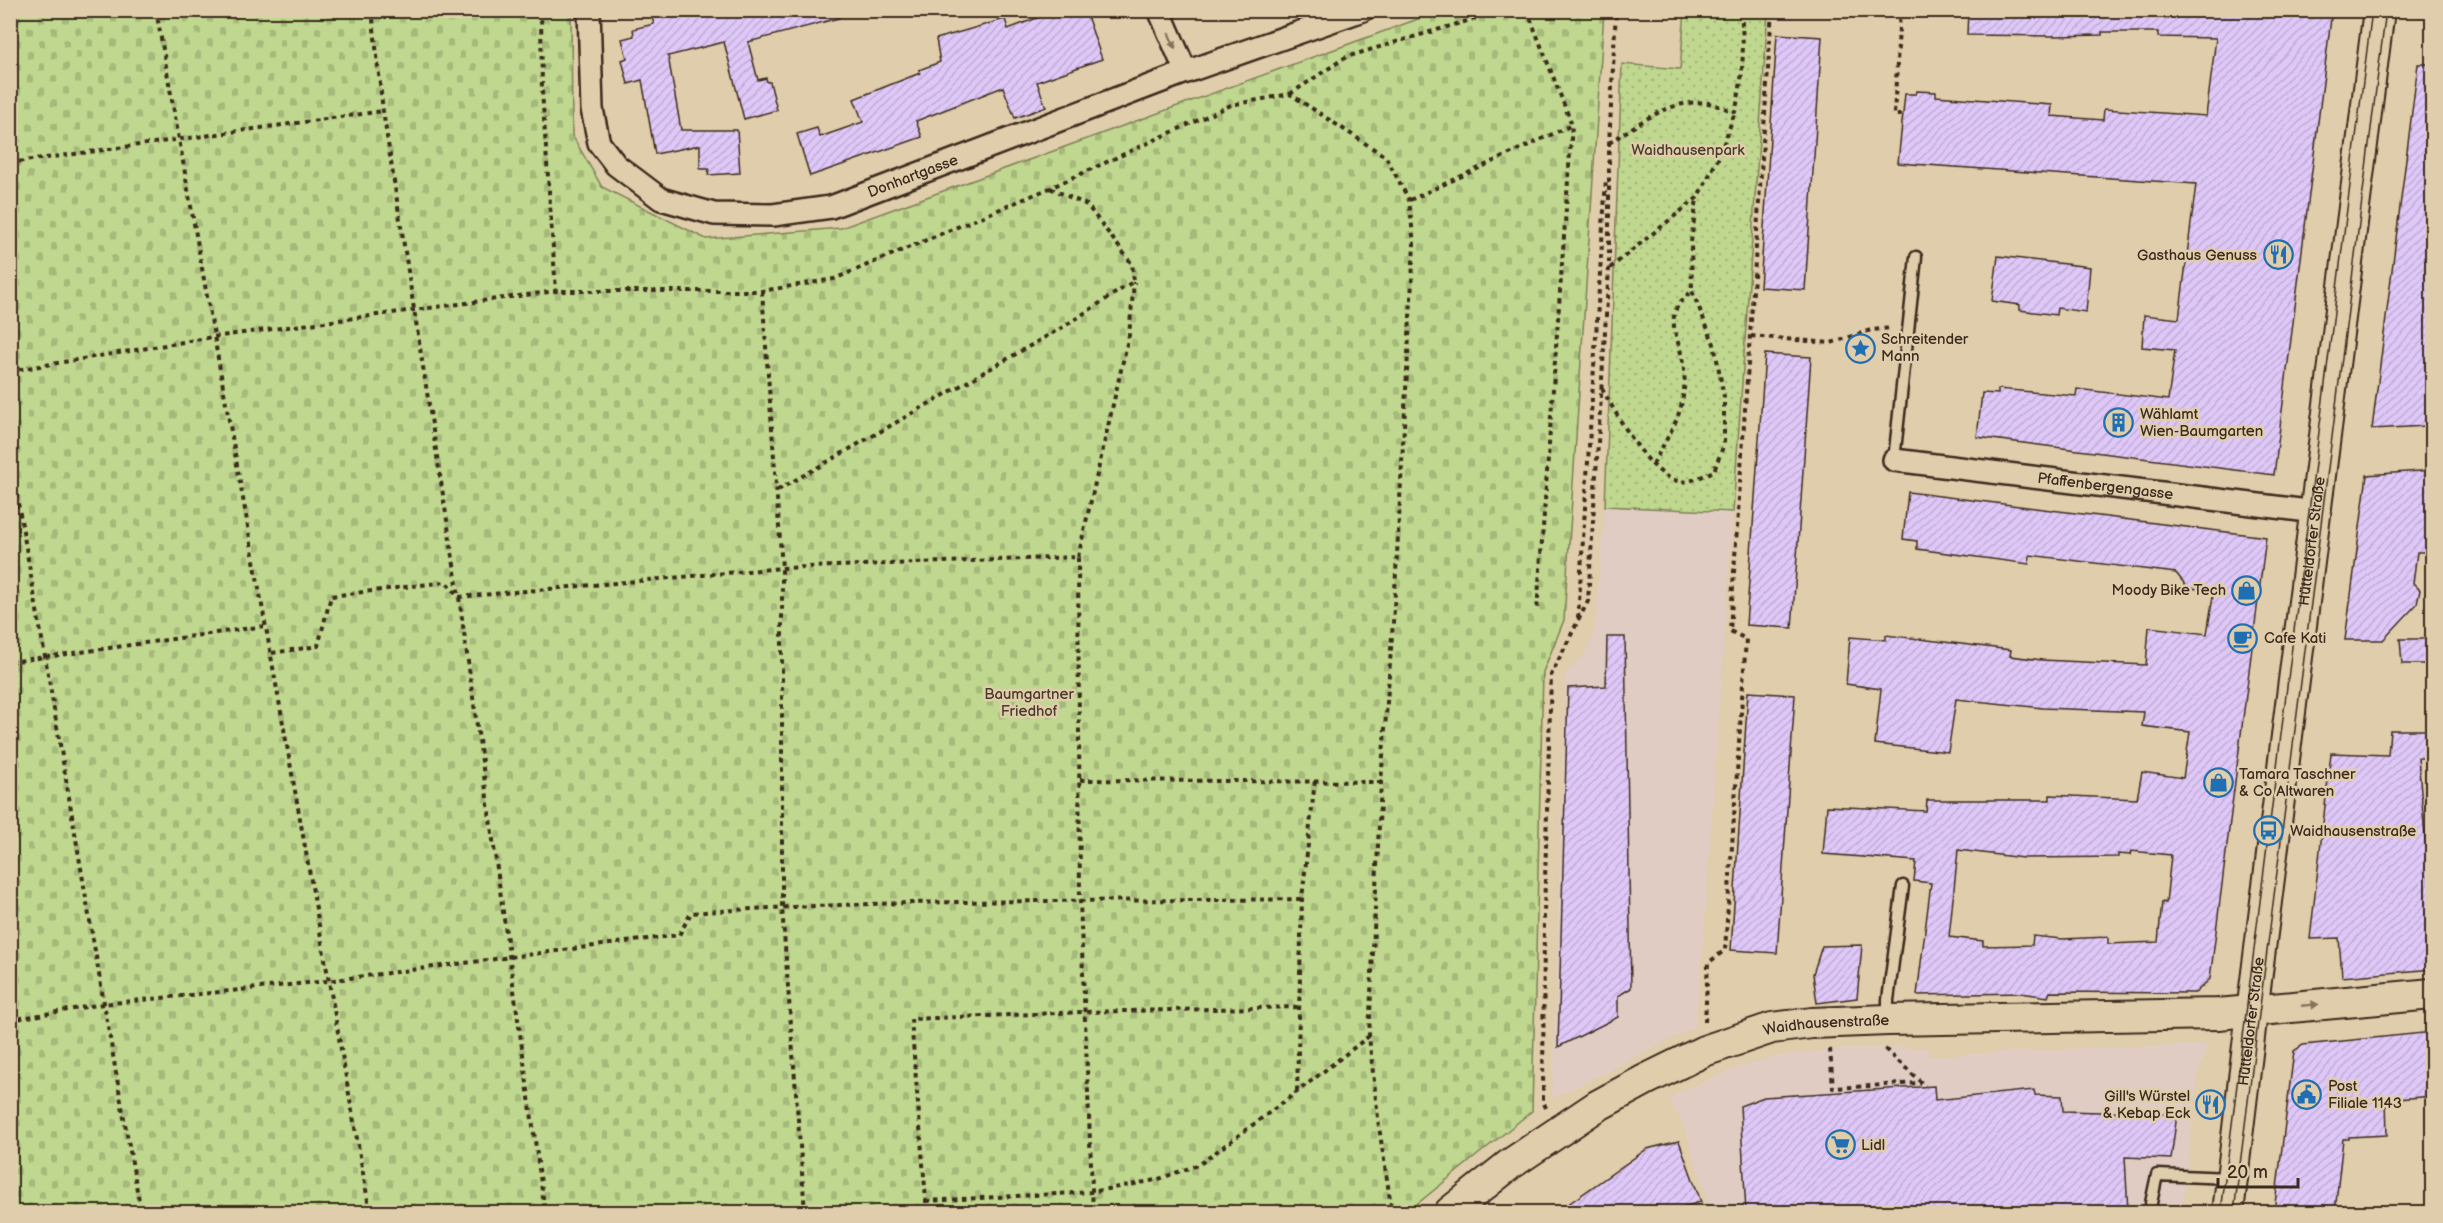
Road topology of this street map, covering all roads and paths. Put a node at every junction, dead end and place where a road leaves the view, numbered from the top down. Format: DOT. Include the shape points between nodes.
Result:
graph roads {
  1 [pos="156,10"];
  2 [pos="372,10"];
  3 [pos="541,10"];
  4 [pos="589,10"];
  5 [pos="1159,10"];
  6 [pos="1363,10"];
  7 [pos="1504,10"];
  8 [pos="1527,10"];
  9 [pos="1616,10"];
  10 [pos="1741,10"];
  11 [pos="1772,10"];
  12 [pos="1900,10"];
  13 [pos="2379,10"];
  14 [pos="1186,72"];
  15 [pos="1290,94"];
  16 [pos="383,111"];
  17 [pos="1735,112"];
  18 [pos="1903,115"];
  19 [pos="1572,125"];
  20 [pos="180,140"];
  21 [pos="1609,144"];
  22 [pos="10,163"];
  23 [pos="1050,188"];
  24 [pos="1697,198"];
  25 [pos="1410,200"];
  26 [pos="1916,256"];
  27 [pos="1609,268"];
  28 [pos="1134,281"];
  29 [pos="556,291"];
  30 [pos="762,291"];
  31 [pos="1692,291"];
  32 [pos="416,312"];
  33 [pos="1909,320"];
  34 [pos="1751,336"];
  35 [pos="213,338"];
  36 [pos="10,371"];
  37 [pos="1601,389"];
  38 [pos="10,459"];
  39 [pos="1894,460"];
  40 [pos="1653,464"];
  41 [pos="778,490"];
  42 [pos="2316,512"];
  43 [pos="1078,557"];
  44 [pos="782,568"];
  45 [pos="459,597"];
  46 [pos="1537,611"];
  47 [pos="1578,620"];
  48 [pos="266,626"];
  49 [pos="272,653"];
  50 [pos="46,657"];
  51 [pos="10,662"];
  52 [pos="1080,780"];
  53 [pos="1315,780"];
  54 [pos="1381,782"];
  55 [pos="1903,886"];
  56 [pos="1302,899"];
  57 [pos="1080,902"];
  58 [pos="782,907"];
  59 [pos="509,956"];
  60 [pos="327,981"];
  61 [pos="2433,994"];
  62 [pos="103,1004"];
  63 [pos="1299,1007"];
  64 [pos="1084,1012"];
  65 [pos="2252,1012"];
  66 [pos="10,1020"];
  67 [pos="1883,1031"];
  68 [pos="1369,1036"];
  69 [pos="1829,1045"];
  70 [pos="1704,1052"];
  71 [pos="1297,1092"];
  72 [pos="1556,1132"];
  73 [pos="2232,1179"];
  74 [pos="1091,1192"];
  75 [pos="926,1201"];
  76 [pos="2151,1203"];
  77 [pos="141,1212"];
  78 [pos="370,1212"];
  79 [pos="545,1212"];
  80 [pos="805,1212"];
  81 [pos="927,1212"];
  82 [pos="1093,1212"];
  83 [pos="1392,1212"];
  84 [pos="1450,1212"];
  85 [pos="2228,1212"];
  1 -- 20 [label="path"];
  2 -- 16 [label="path"];
  3 -- 29 [label="path" via="542,91"];
  4 -- 14 [label="street, Donhartgasse" via="592,109 599,143 616,165 661,199 714,214 772,215 831,207"];
  5 -- 14 [label="street, one-way"];
  6 -- 14 [label="street, Donhartgasse"];
  7 -- 15 [label="path" via="1346,57"];
  8 -- 19 [label="path"];
  9 -- 21 [label="path"];
  10 -- 17 [label="path" via="1743,81"];
  11 -- 34 [label="path"];
  12 -- 18 [label="path" via="1894,115"];
  13 -- 42 [label="main road, Hütteldorfer Straße"];
  15 -- 23 [label="path" via="1231,105"];
  15 -- 25 [label="path" via="1386,157"];
  16 -- 20 [label="path"];
  16 -- 32 [label="path"];
  17 -- 21 [label="path" via="1708,104 1676,105 1654,114"];
  17 -- 24 [label="path" via="1719,157"];
  19 -- 25 [label="path"];
  19 -- 46 [label="path"];
  20 -- 22 [label="path"];
  20 -- 35 [label="path"];
  21 -- 27 [label="path"];
  21 -- 47 [label="path"];
  23 -- 28 [label="path" via="1087,205 1132,264"];
  23 -- 30 [label="path" via="834,279"];
  24 -- 27 [label="path"];
  24 -- 31 [label="path" via="1691,242"];
  25 -- 54 [label="path" via="1414,244"];
  26 -- 33 [label="lane"];
  27 -- 37 [label="path"];
  28 -- 41 [label="path" via="1063,327"];
  28 -- 43 [label="path" via="1129,335"];
  29 -- 30 [label="path"];
  29 -- 32 [label="path"];
  30 -- 41 [label="path"];
  31 -- 40 [label="path" via="1679,302 1673,315 1683,364 1680,413"];
  31 -- 40 [label="path" via="1714,344 1724,398 1724,444 1714,471 1694,480 1674,480"];
  32 -- 35 [label="path"];
  32 -- 45 [label="path"];
  33 -- 34 [label="path" via="1898,328 1871,330 1831,343"];
  33 -- 39 [label="lane"];
  34 -- 70 [label="path" via="1730,631 1746,639 1725,951 1708,963"];
  35 -- 36 [label="path"];
  35 -- 48 [label="path"];
  37 -- 40 [label="path" via="1632,439"];
  37 -- 47 [label="path" via="1588,601"];
  38 -- 50 [label="path"];
  39 -- 42 [label="street, Pfaffenbergengasse"];
  41 -- 44 [label="path"];
  42 -- 65 [label="main road, Hütteldorfer Straße"];
  43 -- 44 [label="path"];
  43 -- 52 [label="path"];
  44 -- 45 [label="path"];
  44 -- 58 [label="path"];
  45 -- 49 [label="path" via="446,582 331,596 318,646"];
  45 -- 59 [label="path"];
  47 -- 72 [label="path" via="1551,675 1543,1101"];
  48 -- 49 [label="path"];
  48 -- 50 [label="path"];
  49 -- 60 [label="path"];
  50 -- 51 [label="path"];
  50 -- 62 [label="path"];
  52 -- 53 [label="path"];
  52 -- 57 [label="path"];
  53 -- 54 [label="path"];
  53 -- 56 [label="path"];
  54 -- 68 [label="path"];
  55 -- 67 [label="lane"];
  56 -- 57 [label="path"];
  56 -- 63 [label="path"];
  57 -- 58 [label="path"];
  57 -- 64 [label="path"];
  58 -- 59 [label="path" via="691,914 679,935"];
  58 -- 80 [label="path"];
  59 -- 60 [label="path"];
  59 -- 79 [label="path"];
  60 -- 62 [label="path"];
  60 -- 78 [label="path"];
  65 -- 61 [label="main road, Waidhausenstraße, one-way"];
  62 -- 66 [label="path"];
  62 -- 77 [label="path"];
  63 -- 64 [label="path"];
  63 -- 71 [label="path"];
  64 -- 74 [label="path"];
  64 -- 75 [label="path" via="911,1019"];
  65 -- 67 [label="main road, Waidhausenstraße"];
  65 -- 73 [label="main road, Hütteldorfer Straße"];
  67 -- 69 [label="path" via="1923,1085 1833,1088"];
  67 -- 70 [label="main road, Waidhausenstraße" via="1812,1023 1772,1028"];
  68 -- 71 [label="path"];
  68 -- 83 [label="path"];
  70 -- 72 [label="main road, Waidhausenstraße" via="1645,1080"];
  71 -- 74 [label="path" via="1200,1164 1156,1180"];
  72 -- 84 [label="main road, Waidhausenstraße"];
  73 -- 76 [label="lane" via="2157,1175"];
  73 -- 85 [label="main road, Hütteldorfer Straße"];
  74 -- 75 [label="path"];
  74 -- 82 [label="path"];
  75 -- 81 [label="path"];
}
